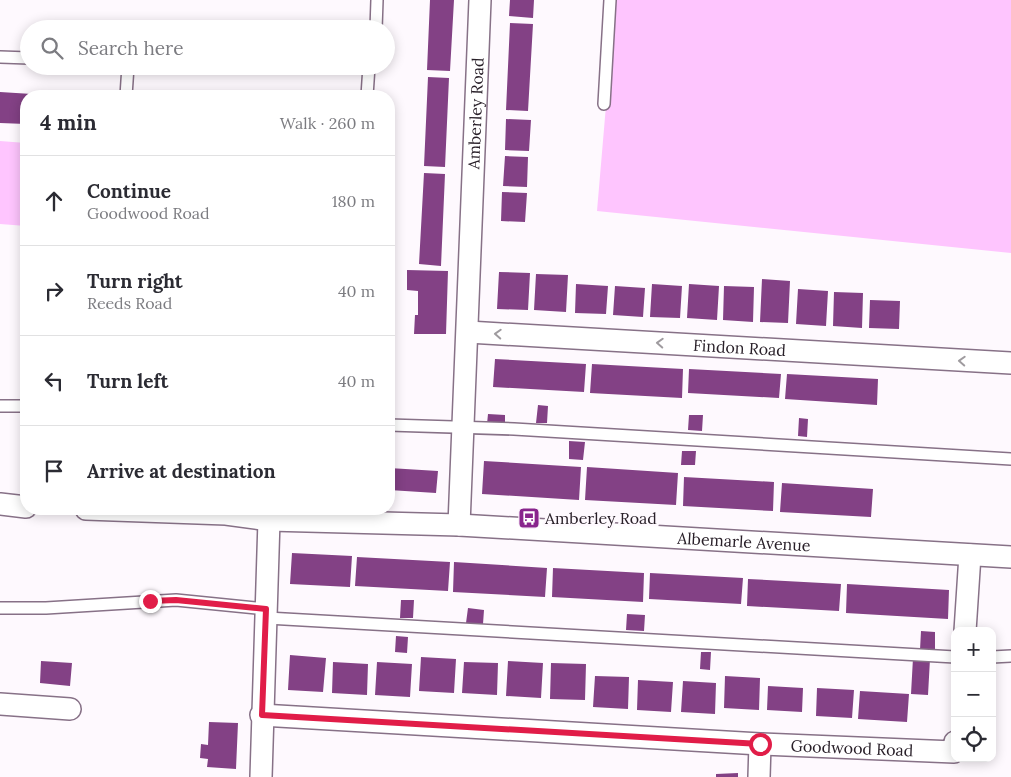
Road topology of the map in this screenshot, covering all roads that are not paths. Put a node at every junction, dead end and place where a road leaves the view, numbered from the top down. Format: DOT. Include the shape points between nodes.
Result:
graph roads {
  1 [pos="377,0"];
  2 [pos="480,0"];
  3 [pos="610,0"];
  4 [pos="376,20"];
  5 [pos="0,57"];
  6 [pos="20,58"];
  7 [pos="127,75"];
  8 [pos="368,75"];
  9 [pos="126,90"];
  10 [pos="367,90"];
  11 [pos="604,104"];
  12 [pos="468,332"];
  13 [pos="1011,363"];
  14 [pos="0,406"];
  15 [pos="20,406"];
  16 [pos="395,425"];
  17 [pos="462,427"];
  18 [pos="1011,459"];
  19 [pos="0,504"];
  20 [pos="20,506"];
  21 [pos="245,515"];
  22 [pos="268,520"];
  23 [pos="459,525"];
  24 [pos="970,555"];
  25 [pos="1011,557"];
  26 [pos="0,608"];
  27 [pos="266,613"];
  28 [pos="964,627"];
  29 [pos="996,656"];
  30 [pos="1011,656"];
  31 [pos="951,657"];
  32 [pos="0,704"];
  33 [pos="70,709"];
  34 [pos="262,715"];
  35 [pos="760,744"];
  36 [pos="951,752"];
  37 [pos="261,777"];
  38 [pos="759,777"];
  1 -- 4 [label="lane"];
  2 -- 12 [label="street, Amberley Road"];
  3 -- 11 [label="lane"];
  5 -- 6 [label="lane"];
  7 -- 9 [label="lane"];
  8 -- 10 [label="lane"];
  13 -- 12 [label="street, Findon Road, one-way"];
  12 -- 17 [label="street, Amberley Road"];
  14 -- 15 [label="lane"];
  16 -- 17 [label="lane"];
  17 -- 18 [label="lane"];
  17 -- 23 [label="street, Amberley Road"];
  19 -- 20 [label="street"];
  21 -- 22 [label="street, Albemarle Avenue"];
  22 -- 23 [label="street, Albemarle Avenue"];
  22 -- 27 [label="street"];
  23 -- 24 [label="street, Albemarle Avenue"];
  24 -- 25 [label="street, Albemarle Avenue"];
  24 -- 28 [label="street"];
  26 -- 27 [label="lane" via="176,600"];
  27 -- 31 [label="lane"];
  27 -- 34 [label="street"];
  29 -- 30 [label="lane"];
  32 -- 33 [label="street"];
  34 -- 35 [label="street, Goodwood Road"];
  34 -- 37 [label="street"];
  35 -- 36 [label="street, Goodwood Road"];
  35 -- 38 [label="street"];
}
